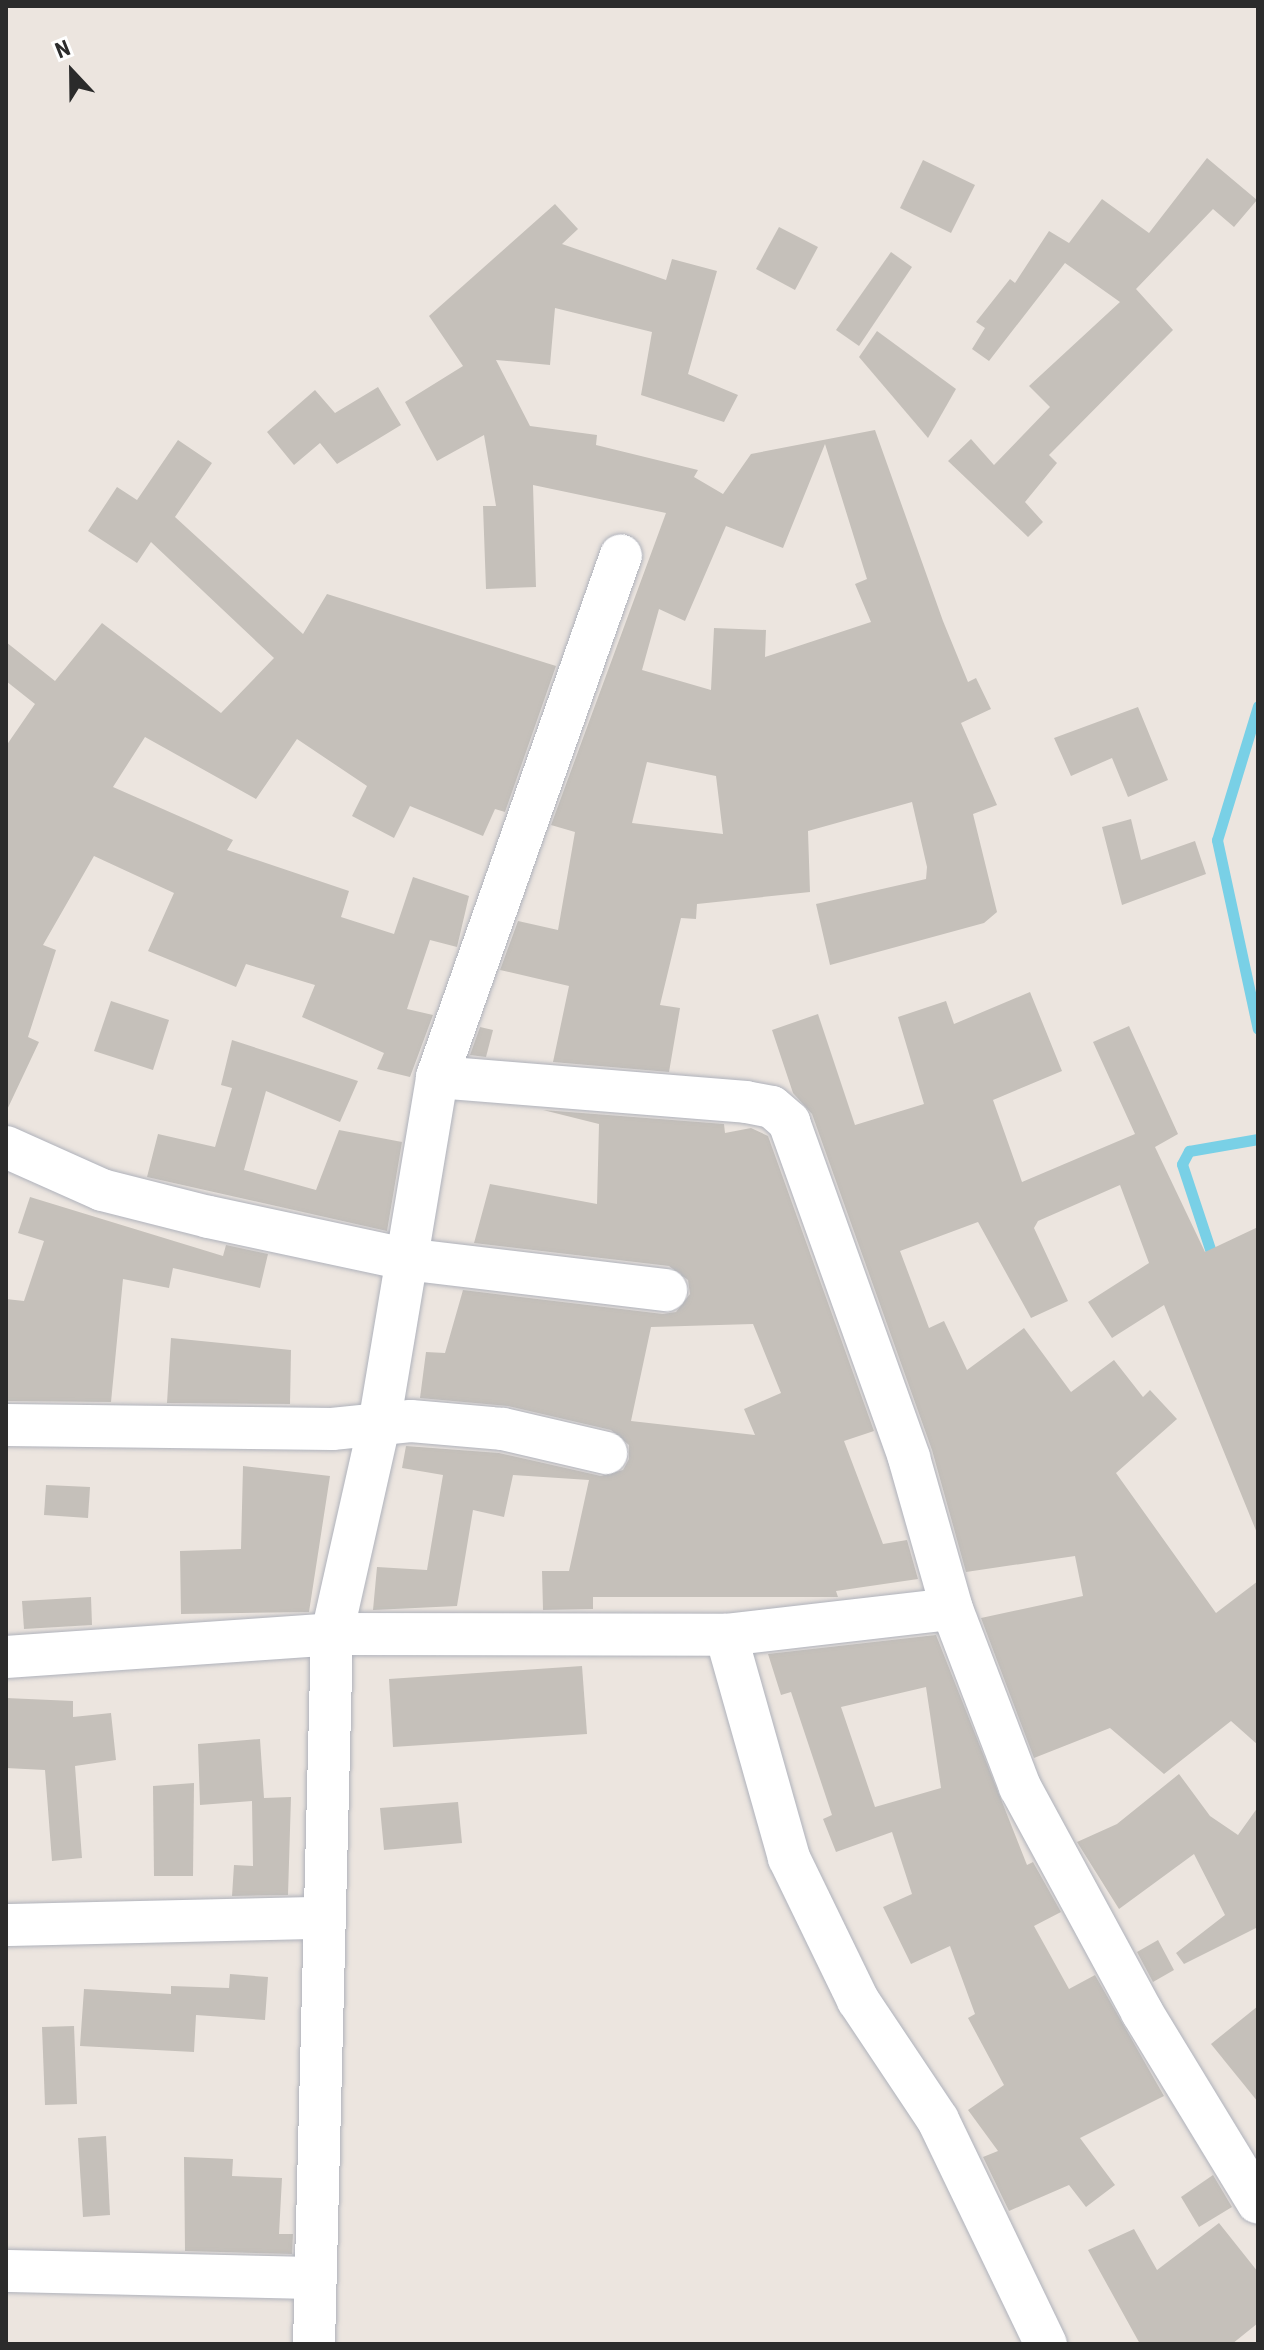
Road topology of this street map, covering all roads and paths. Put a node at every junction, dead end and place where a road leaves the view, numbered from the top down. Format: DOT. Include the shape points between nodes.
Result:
graph roads {
  1 [pos="621,555"];
  2 [pos="437,1077"];
  3 [pos="6,1147"];
  4 [pos="405,1259"];
  5 [pos="666,1290"];
  6 [pos="6,1425"];
  7 [pos="379,1425"];
  8 [pos="606,1453"];
  9 [pos="952,1609"];
  10 [pos="332,1634"];
  11 [pos="726,1635"];
  12 [pos="6,1657"];
  13 [pos="324,1918"];
  14 [pos="6,1925"];
  15 [pos="1258,2203"];
  16 [pos="6,2271"];
  17 [pos="312,2278"];
  18 [pos="314,2344"];
  19 [pos="1046,2344"];
  1 -- 2 [label="street"];
  2 -- 4 [label="street"];
  2 -- 9 [label="street" via="746,1102 772,1107 789,1122 909,1458"];
  3 -- 4 [label="street" via="102,1190"];
  4 -- 5 [label="street"];
  4 -- 7 [label="street"];
  6 -- 7 [label="street"];
  7 -- 8 [label="street" via="465,1423"];
  7 -- 10 [label="street"];
  9 -- 11 [label="street"];
  9 -- 15 [label="street" via="1020,1787 1135,2000"];
  10 -- 11 [label="street"];
  10 -- 12 [label="street"];
  10 -- 13 [label="street"];
  11 -- 19 [label="street" via="789,1858 858,2000 938,2120"];
  13 -- 14 [label="street"];
  13 -- 17 [label="street"];
  16 -- 17 [label="street"];
  17 -- 18 [label="street"];
}
